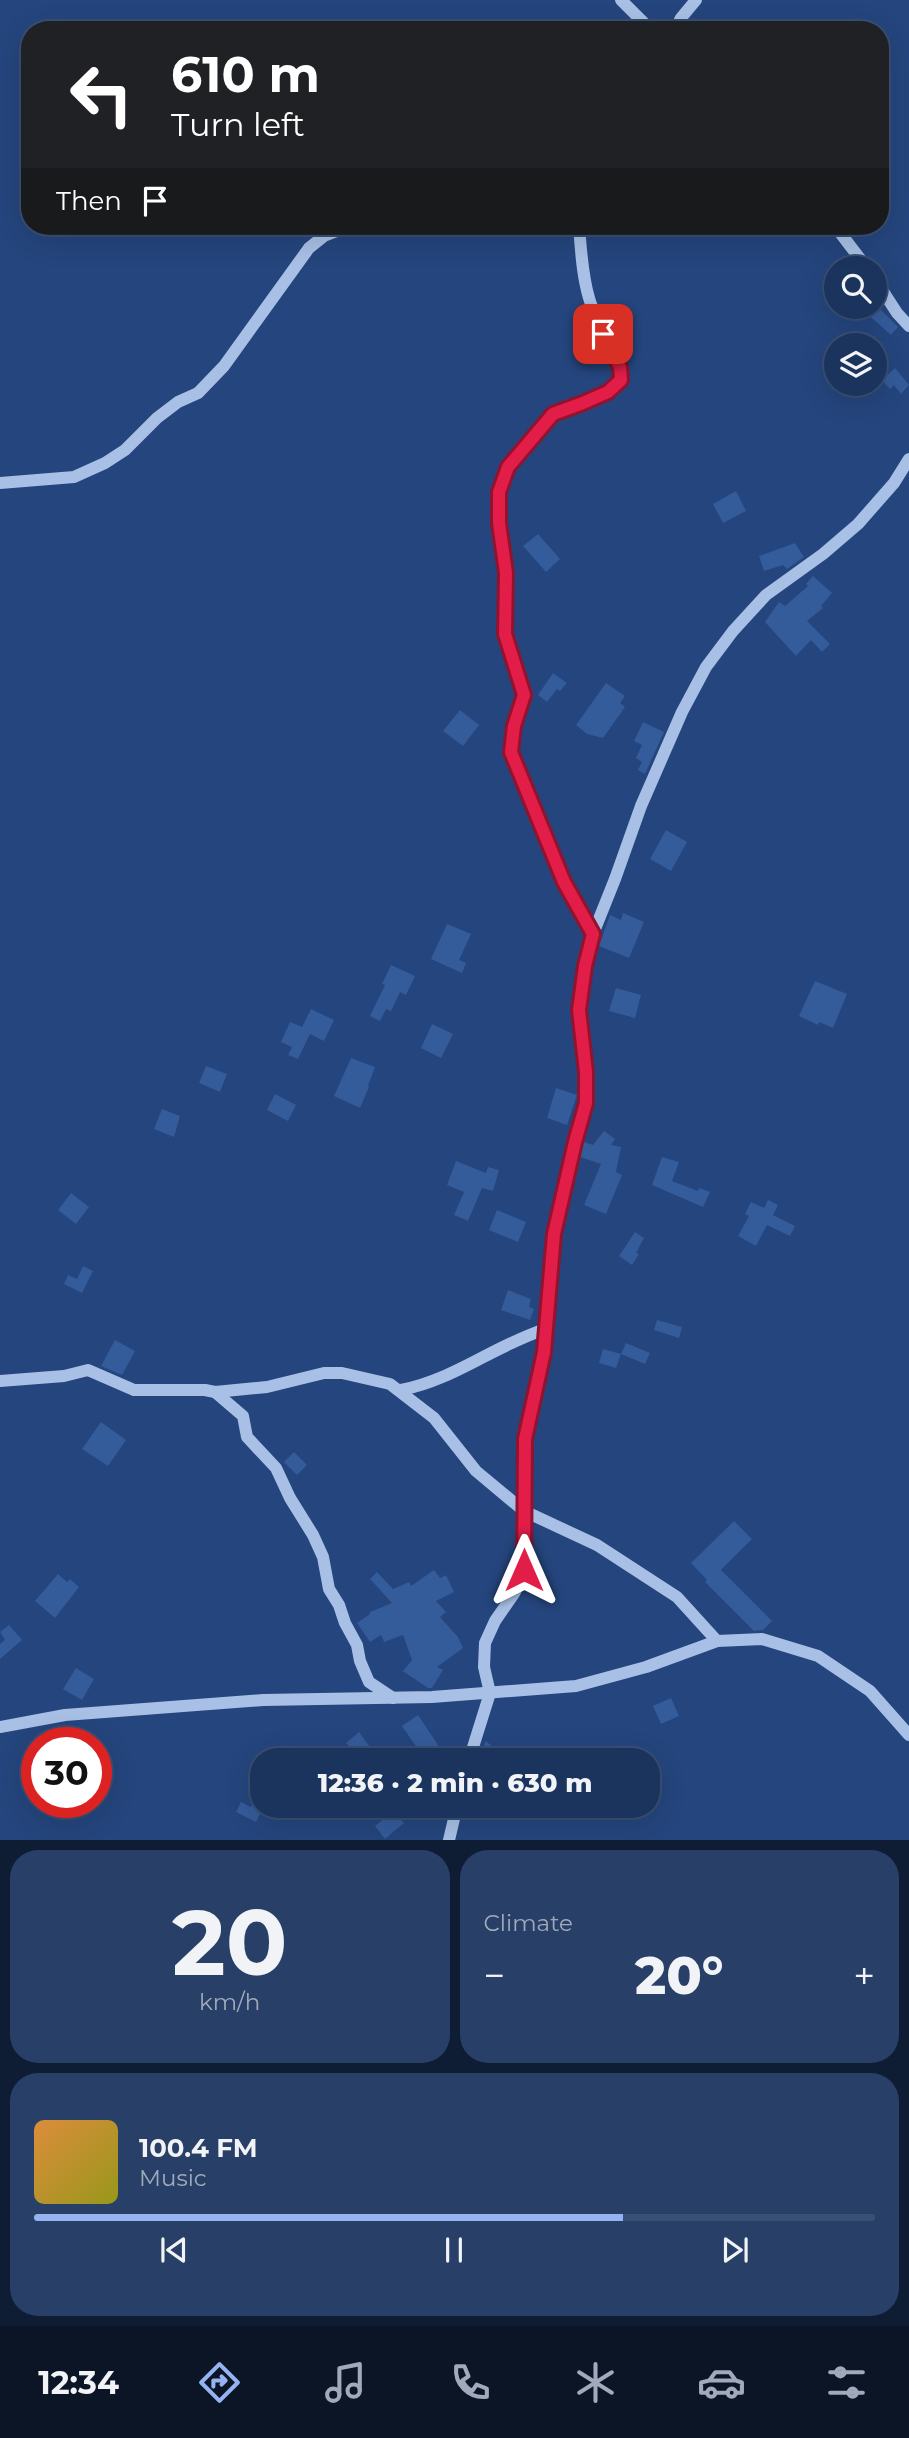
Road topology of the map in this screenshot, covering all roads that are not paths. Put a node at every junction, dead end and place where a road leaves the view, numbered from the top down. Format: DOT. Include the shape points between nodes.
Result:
graph roads {
  1 [pos="621,0"];
  2 [pos="696,0"];
  3 [pos="642,21"];
  4 [pos="680,21"];
  5 [pos="327,235"];
  6 [pos="580,235"];
  7 [pos="842,235"];
  8 [pos="858,256"];
  9 [pos="887,298"];
  10 [pos="909,326"];
  11 [pos="909,459"];
  12 [pos="0,483"];
  13 [pos="593,934"];
  14 [pos="546,1329"];
  15 [pos="0,1381"];
  16 [pos="401,1390"];
  17 [pos="215,1392"];
  18 [pos="524,1511"];
  19 [pos="717,1641"];
  20 [pos="490,1693"];
  21 [pos="393,1698"];
  22 [pos="0,1727"];
  23 [pos="909,1735"];
  24 [pos="473,1748"];
  25 [pos="454,1818"];
  26 [pos="449,1839"];
  1 -- 3 [label="street"];
  2 -- 4 [label="street"];
  5 -- 12 [label="street" via="309,248 224,366 198,393 157,418 125,450 74,477"];
  6 -- 13 [label="street" via="589,299 620,367 621,380 608,392 553,414 534,435 508,467 499,492 499,523 506,573 505,634 524,695 511,752 564,882"];
  7 -- 8 [label="street"];
  9 -- 10 [label="street"];
  11 -- 13 [label="street" via="858,524 766,595 706,667 640,806"];
  13 -- 14 [label="street" via="579,1010 586,1103 554,1234"];
  14 -- 16 [label="street" via="426,1385"];
  14 -- 18 [label="street" via="525,1439"];
  15 -- 17 [label="street" via="88,1370 134,1390"];
  16 -- 17 [label="street" via="342,1373"];
  16 -- 18 [label="street" via="434,1418 476,1471"];
  17 -- 21 [label="street" via="243,1416 247,1437 276,1468 323,1557 329,1589 357,1645 369,1682"];
  18 -- 19 [label="street" via="597,1545 677,1597"];
  18 -- 20 [label="street" via="524,1570 485,1643"];
  19 -- 20 [label="street" via="576,1686"];
  19 -- 23 [label="street" via="762,1639 818,1656 870,1691"];
  20 -- 21 [label="street"];
  20 -- 24 [label="street"];
  21 -- 22 [label="street" via="262,1700 65,1716"];
  25 -- 26 [label="street"];
}
